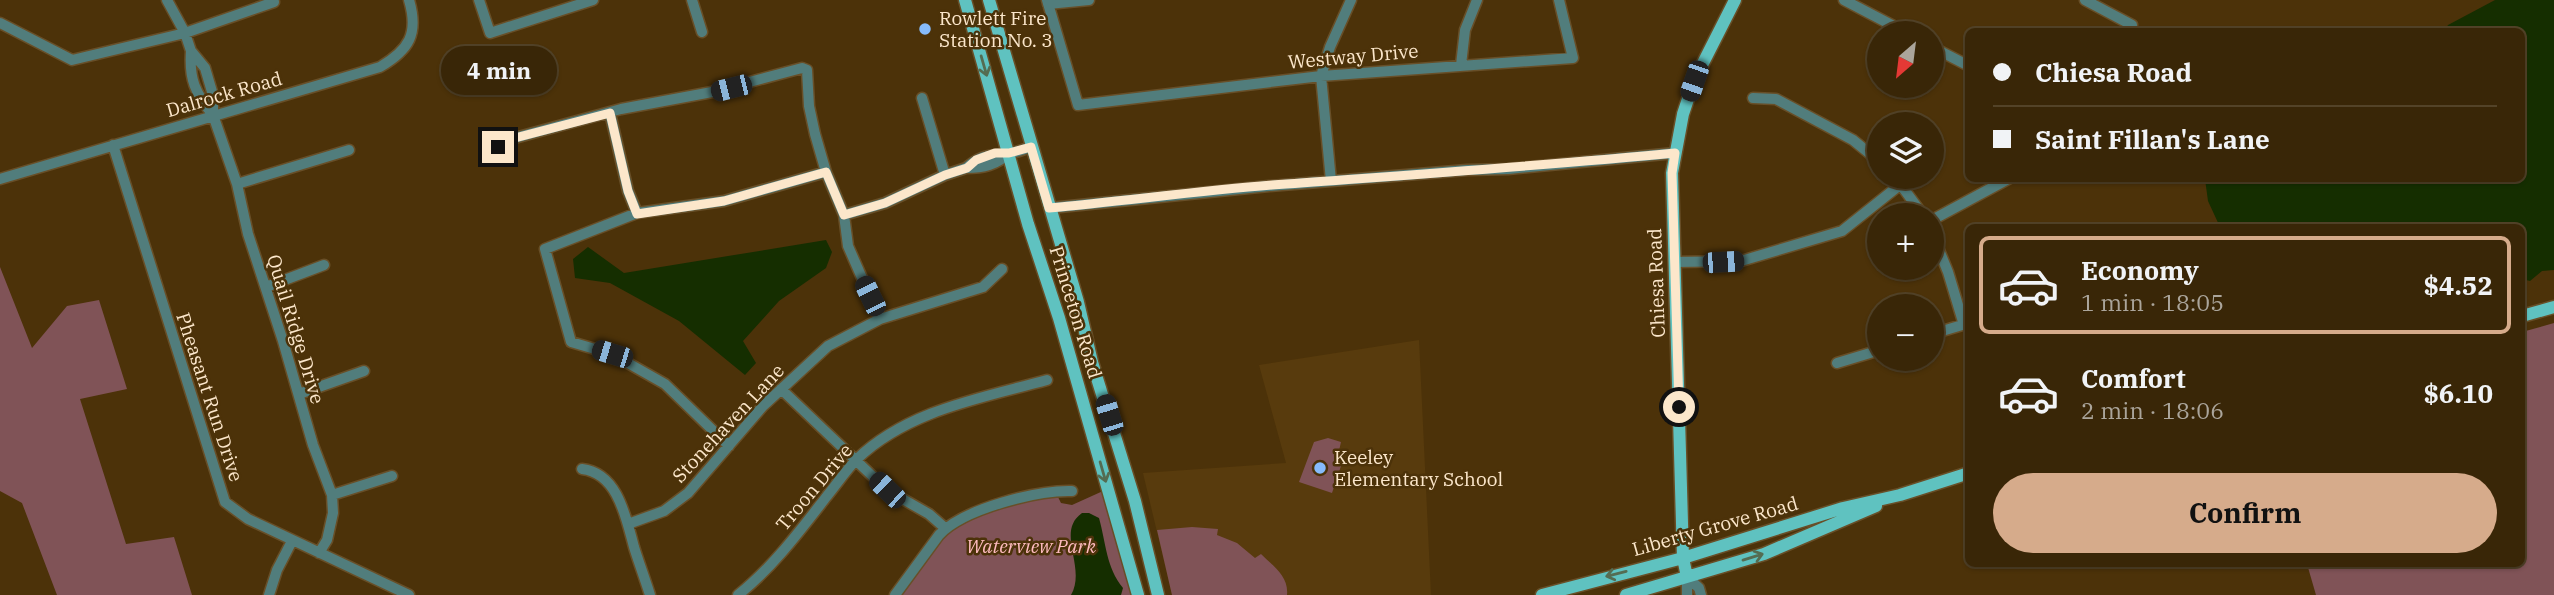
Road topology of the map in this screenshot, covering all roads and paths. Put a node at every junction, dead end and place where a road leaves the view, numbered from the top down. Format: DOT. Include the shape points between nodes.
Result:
graph roads {
  1 [pos="167,0"];
  2 [pos="409,0"];
  3 [pos="479,0"];
  4 [pos="692,0"];
  5 [pos="989,0"];
  6 [pos="1089,0"];
  7 [pos="1351,0"];
  8 [pos="1477,0"];
  9 [pos="1559,0"];
  10 [pos="1735,0"];
  11 [pos="1844,0"];
  12 [pos="2085,0"];
  13 [pos="589,1"];
  14 [pos="274,2"];
  15 [pos="1048,2"];
  16 [pos="966,4"];
  17 [pos="1884,21"];
  18 [pos="0,23"];
  19 [pos="2131,28"];
  20 [pos="702,32"];
  21 [pos="186,33"];
  22 [pos="1944,53"];
  23 [pos="1965,64"];
  24 [pos="1461,65"];
  25 [pos="1321,76"];
  26 [pos="922,98"];
  27 [pos="1753,98"];
  28 [pos="610,113"];
  29 [pos="213,115"];
  30 [pos="113,145"];
  31 [pos="1031,147"];
  32 [pos="349,150"];
  33 [pos="489,151"];
  34 [pos="1867,151"];
  35 [pos="1009,153"];
  36 [pos="1675,153"];
  37 [pos="826,172"];
  38 [pos="945,175"];
  39 [pos="0,179"];
  40 [pos="1331,181"];
  41 [pos="2003,182"];
  42 [pos="237,184"];
  43 [pos="1889,189"];
  44 [pos="1049,208"];
  45 [pos="637,214"];
  46 [pos="1944,214"];
  47 [pos="844,215"];
  48 [pos="1675,262"];
  49 [pos="1944,262"];
  50 [pos="324,265"];
  51 [pos="1002,269"];
  52 [pos="266,287"];
  53 [pos="2554,307"];
  54 [pos="2525,315"];
  55 [pos="880,319"];
  56 [pos="1965,321"];
  57 [pos="1965,324"];
  58 [pos="1944,330"];
  59 [pos="1867,354"];
  60 [pos="1092,362"];
  61 [pos="1837,363"];
  62 [pos="364,371"];
  63 [pos="1075,373"];
  64 [pos="1047,380"];
  65 [pos="780,389"];
  66 [pos="299,394"];
  67 [pos="729,446"];
  68 [pos="856,460"];
  69 [pos="582,469"];
  70 [pos="1965,474"];
  71 [pos="392,476"];
  72 [pos="1072,491"];
  73 [pos="332,495"];
  74 [pos="1900,495"];
  75 [pos="628,524"];
  76 [pos="945,528"];
  77 [pos="292,541"];
  78 [pos="319,553"];
  79 [pos="1683,558"];
  80 [pos="1687,577"];
  81 [pos="269,595"];
  82 [pos="409,595"];
  83 [pos="650,595"];
  84 [pos="738,595"];
  85 [pos="895,595"];
  86 [pos="1138,595"];
  87 [pos="1158,595"];
  88 [pos="1542,595"];
  89 [pos="1626,595"];
  90 [pos="1687,595"];
  91 [pos="1701,595"];
  1 -- 21 [label="street, Quail Ridge Drive"];
  2 -- 29 [label="street, Dalrock Road" via="414,24 411,36 404,50 380,67"];
  3 -- 13 [label="street" via="490,33"];
  4 -- 20 [label="street"];
  5 -- 16 [label="main road"];
  5 -- 31 [label="main road, Princeton Road"];
  6 -- 15 [label="street"];
  7 -- 25 [label="street"];
  8 -- 24 [label="street" via="1465,30"];
  9 -- 24 [label="street, Westway Drive" via="1573,58"];
  10 -- 36 [label="main road, Chiesa Road" via="1694,81"];
  11 -- 17 [label="street"];
  12 -- 19 [label="street"];
  14 -- 21 [label="street"];
  15 -- 25 [label="street, Westway Drive" via="1079,105"];
  16 -- 35 [label="main road, Princeton Road, one-way"];
  18 -- 21 [label="street" via="72,60"];
  21 -- 29 [label="street, Quail Ridge Drive" via="191,51 205,68"];
  22 -- 23 [label="street"];
  24 -- 25 [label="street, Westway Drive"];
  25 -- 40 [label="street"];
  26 -- 38 [label="street"];
  27 -- 34 [label="street" via="1776,99"];
  28 -- 33 [label="street" via="511,139"];
  28 -- 37 [label="street" via="712,92 796,67 807,70 809,106"];
  28 -- 45 [label="street"];
  29 -- 30 [label="street, Dalrock Road"];
  29 -- 42 [label="street, Quail Ridge Drive"];
  30 -- 39 [label="street, Dalrock Road"];
  30 -- 77 [label="street, Pheasant Run Drive" via="226,502 247,519"];
  31 -- 35 [label="street"];
  31 -- 44 [label="main road, Princeton Road"];
  32 -- 42 [label="street"];
  35 -- 38 [label="street" via="995,153"];
  35 -- 63 [label="main road, Princeton Road"];
  36 -- 40 [label="street"];
  36 -- 48 [label="main road, Chiesa Road"];
  37 -- 45 [label="street" via="724,201"];
  37 -- 47 [label="street"];
  38 -- 47 [label="street" via="885,203"];
  40 -- 44 [label="street"];
  41 -- 46 [label="street"];
  42 -- 52 [label="street, Quail Ridge Drive"];
  43 -- 48 [label="street" via="1842,231 1741,261"];
  44 -- 60 [label="main road, Princeton Road"];
  45 -- 67 [label="street" via="545,249 571,342 612,354 665,384"];
  47 -- 55 [label="street" via="848,246"];
  48 -- 79 [label="main road, Chiesa Road"];
  49 -- 56 [label="street"];
  50 -- 52 [label="street"];
  51 -- 55 [label="street, Stonehaven Lane" via="983,286"];
  52 -- 66 [label="street, Quail Ridge Drive"];
  53 -- 54 [label="main road"];
  55 -- 65 [label="street, Stonehaven Lane" via="828,346"];
  57 -- 58 [label="street"];
  59 -- 61 [label="street"];
  60 -- 63 [label="main road"];
  60 -- 87 [label="main road, Princeton Road" via="1132,490"];
  62 -- 66 [label="street"];
  63 -- 86 [label="main road, Princeton Road, one-way"];
  64 -- 68 [label="street, Troon Drive" via="935,412 881,439"];
  65 -- 67 [label="street, Stonehaven Lane"];
  65 -- 68 [label="street"];
  66 -- 73 [label="street, Quail Ridge Drive"];
  67 -- 75 [label="street, Stonehaven Lane" via="675,505"];
  68 -- 76 [label="street" via="887,490"];
  68 -- 84 [label="street, Troon Drive" via="777,560"];
  69 -- 75 [label="street" via="592,470 609,485 620,499"];
  70 -- 74 [label="main road, Liberty Grove Road"];
  71 -- 73 [label="street"];
  72 -- 76 [label="street" via="1039,494 984,509"];
  73 -- 78 [label="street, Quail Ridge Drive" via="327,540"];
  74 -- 79 [label="main road, Liberty Grove Road"];
  80 -- 74 [label="main road, Liberty Grove Road, one-way" via="1764,554"];
  75 -- 83 [label="street"];
  76 -- 85 [label="street"];
  77 -- 78 [label="street, Pheasant Run Drive"];
  77 -- 81 [label="street"];
  78 -- 82 [label="street, Pheasant Run Drive"];
  79 -- 80 [label="main road, Chiesa Road"];
  79 -- 88 [label="main road, Liberty Grove Road, one-way"];
  80 -- 89 [label="main road, Liberty Grove Road"];
  80 -- 90 [label="street"];
  80 -- 91 [label="street"];
}
